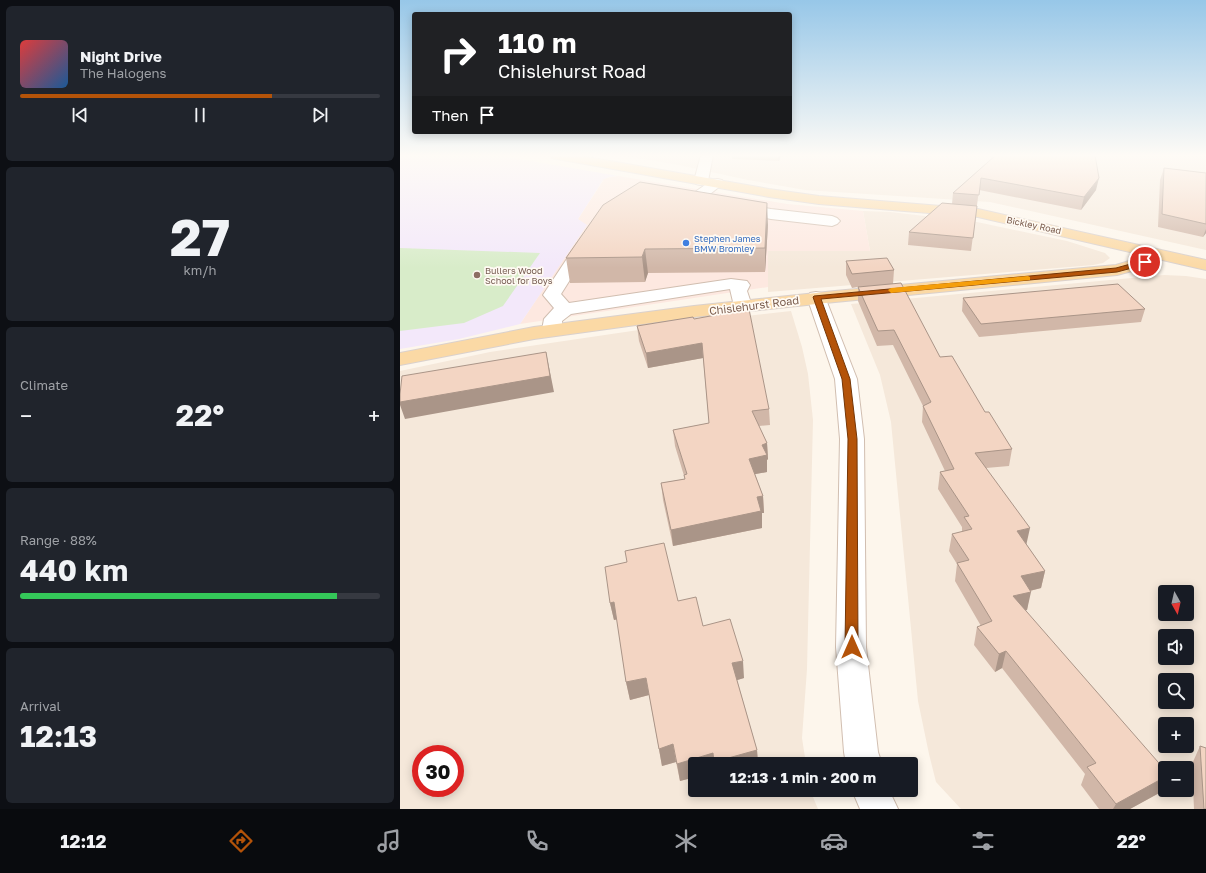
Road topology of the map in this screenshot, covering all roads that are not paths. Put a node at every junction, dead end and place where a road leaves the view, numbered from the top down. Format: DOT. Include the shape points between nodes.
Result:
graph roads {
  1 [pos="698,193"];
  2 [pos="768,193"];
  3 [pos="832,222"];
  4 [pos="595,230"];
  5 [pos="1154,254"];
  6 [pos="1206,265"];
  7 [pos="816,297"];
  8 [pos="743,306"];
  9 [pos="564,309"];
  10 [pos="552,330"];
  11 [pos="400,359"];
  12 [pos="862,757"];
  13 [pos="874,797"];
  14 [pos="880,809"];
  1 -- 3 [label="street" via="686,199"];
  2 -- 5 [label="main road, Bickley Road" via="819,200 978,213 1044,226"];
  4 -- 9 [label="street" via="552,294"];
  5 -- 6 [label="main road, Bickley Road"];
  5 -- 7 [label="main road, Chislehurst Road" via="1145,262 1117,270"];
  7 -- 8 [label="main road, Chislehurst Road"];
  7 -- 12 [label="street" via="846,379 852,439 852,647"];
  8 -- 9 [label="street" via="738,291 741,285 736,284"];
  8 -- 10 [label="main road, Chislehurst Road"];
  9 -- 10 [label="street" via="553,319"];
  10 -- 11 [label="main road, Chislehurst Road"];
  13 -- 14 [label="street"];
}
